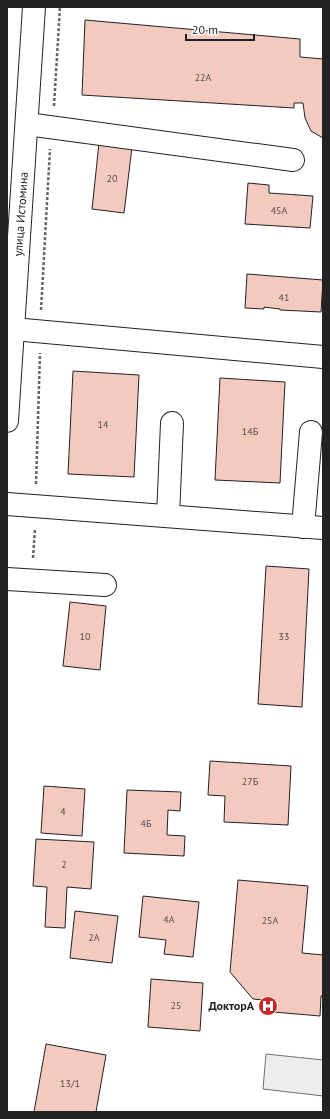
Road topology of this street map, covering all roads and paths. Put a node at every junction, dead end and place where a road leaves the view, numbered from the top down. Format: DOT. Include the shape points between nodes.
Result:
graph roads {
  1 [pos="34,7"];
  2 [pos="60,7"];
  3 [pos="27,124"];
  4 [pos="51,127"];
  5 [pos="293,160"];
  6 [pos="13,329"];
  7 [pos="40,332"];
  8 [pos="323,357"];
  9 [pos="7,421"];
  10 [pos="172,423"];
  11 [pos="312,432"];
  12 [pos="7,504"];
  13 [pos="36,506"];
  14 [pos="168,516"];
  15 [pos="313,527"];
  16 [pos="7,579"];
  17 [pos="32,580"];
  18 [pos="105,585"];
  1 -- 3 [label="street, улица Истомина"];
  2 -- 4 [label="path"];
  3 -- 4 [label="street"];
  3 -- 6 [label="street, улица Истомина"];
  4 -- 5 [label="street"];
  4 -- 7 [label="path"];
  6 -- 7 [label="street"];
  6 -- 9 [label="street, улица Истомина"];
  7 -- 8 [label="street"];
  7 -- 13 [label="path"];
  10 -- 14 [label="street"];
  11 -- 15 [label="street"];
  12 -- 13 [label="street"];
  13 -- 14 [label="street"];
  13 -- 17 [label="path"];
  14 -- 15 [label="street"];
  16 -- 17 [label="street"];
  17 -- 18 [label="street"];
}
